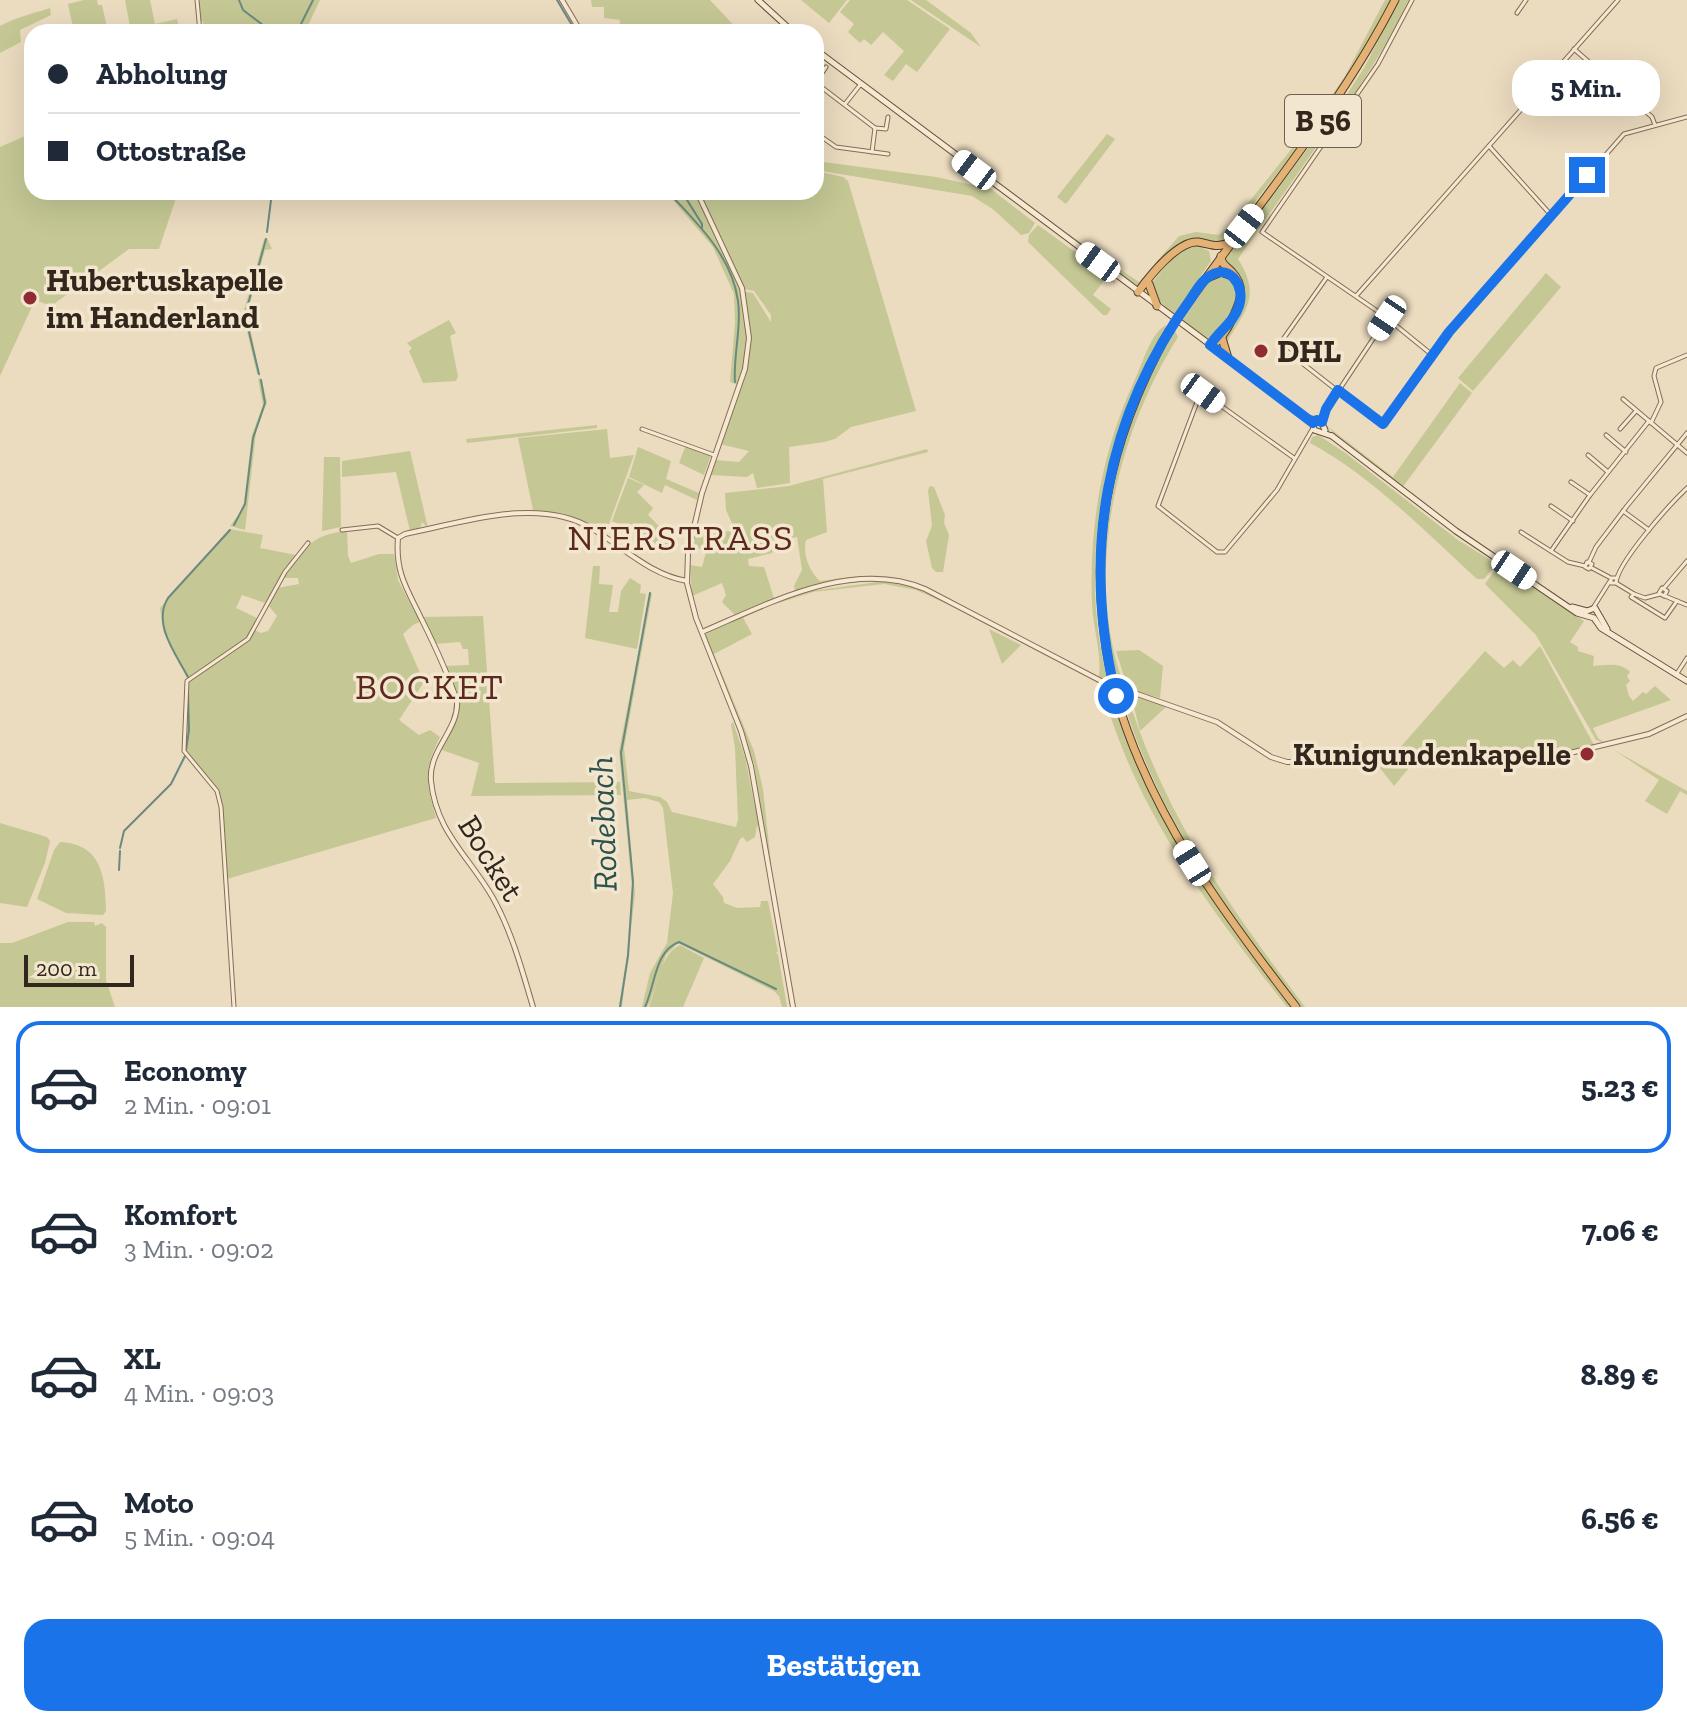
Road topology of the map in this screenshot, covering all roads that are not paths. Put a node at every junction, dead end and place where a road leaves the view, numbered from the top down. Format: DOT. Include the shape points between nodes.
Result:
graph roads {
  1 [pos="197,0"];
  2 [pos="562,0"];
  3 [pos="758,0"];
  4 [pos="1395,0"];
  5 [pos="1412,0"];
  6 [pos="1526,0"];
  7 [pos="1618,0"];
  8 [pos="1517,13"];
  9 [pos="199,24"];
  10 [pos="576,24"];
  11 [pos="784,24"];
  12 [pos="1574,49"];
  13 [pos="824,56"];
  14 [pos="826,67"];
  15 [pos="824,70"];
  16 [pos="860,85"];
  17 [pos="824,89"];
  18 [pos="844,104"];
  19 [pos="888,117"];
  20 [pos="1687,117"];
  21 [pos="1655,125"];
  22 [pos="875,128"];
  23 [pos="824,139"];
  24 [pos="1489,146"];
  25 [pos="872,152"];
  26 [pos="888,154"];
  27 [pos="701,200"];
  28 [pos="1551,215"];
  29 [pos="1234,240"];
  30 [pos="1202,243"];
  31 [pos="1221,256"];
  32 [pos="1214,266"];
  33 [pos="1154,275"];
  34 [pos="1327,277"];
  35 [pos="1205,279"];
  36 [pos="1237,280"];
  37 [pos="1149,284"];
  38 [pos="1138,292"];
  39 [pos="1356,296"];
  40 [pos="1157,306"];
  41 [pos="1387,318"];
  42 [pos="1229,324"];
  43 [pos="1222,336"];
  44 [pos="1210,345"];
  45 [pos="1431,354"];
  46 [pos="1687,355"];
  47 [pos="1228,358"];
  48 [pos="1338,390"];
  49 [pos="1623,399"];
  50 [pos="1636,410"];
  51 [pos="1650,422"];
  52 [pos="1318,425"];
  53 [pos="642,429"];
  54 [pos="1620,429"];
  55 [pos="1687,433"];
  56 [pos="1606,435"];
  57 [pos="1677,445"];
  58 [pos="1626,452"];
  59 [pos="1687,453"];
  60 [pos="714,455"];
  61 [pos="1588,455"];
  62 [pos="1294,458"];
  63 [pos="1608,472"];
  64 [pos="1571,482"];
  65 [pos="1687,488"];
  66 [pos="1590,495"];
  67 [pos="1551,506"];
  68 [pos="1623,511"];
  69 [pos="1573,521"];
  70 [pos="342,530"];
  71 [pos="1649,530"];
  72 [pos="1521,532"];
  73 [pos="398,538"];
  74 [pos="308,543"];
  75 [pos="1551,551"];
  76 [pos="1687,561"];
  77 [pos="1589,562"];
  78 [pos="1585,566"];
  79 [pos="1592,568"];
  80 [pos="687,581"];
  81 [pos="1614,581"];
  82 [pos="1664,588"];
  83 [pos="1634,594"];
  84 [pos="1660,594"];
  85 [pos="1665,596"];
  86 [pos="1677,601"];
  87 [pos="1687,605"];
  88 [pos="1592,613"];
  89 [pos="702,632"];
  90 [pos="1687,658"];
  91 [pos="1676,675"];
  92 [pos="1687,681"];
  93 [pos="1687,716"];
  94 [pos="234,1007"];
  95 [pos="533,1007"];
  96 [pos="793,1007"];
  97 [pos="1296,1007"];
  1 -- 9 [label="street"];
  2 -- 10 [label="street"];
  3 -- 11 [label="main road"];
  4 -- 29 [label="highway, B 56" via="1344,90"];
  5 -- 34 [label="street" via="1378,64 1262,229"];
  6 -- 8 [label="street"];
  7 -- 12 [label="street"];
  12 -- 21 [label="street"];
  12 -- 24 [label="street"];
  13 -- 16 [label="main road"];
  14 -- 15 [label="street"];
  16 -- 18 [label="street"];
  16 -- 38 [label="main road"];
  17 -- 18 [label="street"];
  18 -- 22 [label="street"];
  19 -- 22 [label="street" via="886,129"];
  20 -- 21 [label="street"];
  21 -- 28 [label="street" via="1624,134"];
  22 -- 25 [label="street"];
  23 -- 25 [label="street" via="836,147"];
  24 -- 28 [label="street"];
  24 -- 39 [label="street"];
  25 -- 26 [label="street"];
  27 -- 60 [label="street" via="738,278 747,310 745,369"];
  28 -- 45 [label="street"];
  29 -- 30 [label="highway" via="1218,247"];
  29 -- 31 [label="highway, B 56"];
  30 -- 32 [label="highway" via="1213,252"];
  30 -- 33 [label="highway" via="1180,246"];
  31 -- 32 [label="highway, B 56"];
  31 -- 36 [label="highway"];
  32 -- 35 [label="highway, B 56"];
  33 -- 37 [label="highway"];
  33 -- 38 [label="highway"];
  34 -- 39 [label="street"];
  34 -- 48 [label="street" via="1279,344"];
  35 -- 36 [label="highway" via="1224,272"];
  35 -- 97 [label="highway, B 56, bridge" via="1169,331 1114,456 1099,587 1104,638 1134,749 1175,836"];
  36 -- 42 [label="highway" via="1240,304"];
  37 -- 38 [label="highway"];
  37 -- 40 [label="highway"];
  38 -- 40 [label="main road"];
  39 -- 41 [label="street"];
  40 -- 44 [label="main road"];
  41 -- 45 [label="street"];
  41 -- 48 [label="street"];
  42 -- 43 [label="highway"];
  42 -- 44 [label="highway"];
  43 -- 44 [label="highway"];
  43 -- 47 [label="highway"];
  44 -- 47 [label="main road"];
  45 -- 48 [label="street" via="1383,424"];
  46 -- 51 [label="street" via="1656,368 1661,402"];
  47 -- 52 [label="main road"];
  48 -- 52 [label="street"];
  49 -- 50 [label="street"];
  50 -- 51 [label="street"];
  50 -- 54 [label="street"];
  51 -- 57 [label="street"];
  51 -- 58 [label="street"];
  52 -- 62 [label="street"];
  52 -- 88 [label="main road" via="1456,531 1569,606"];
  53 -- 60 [label="street"];
  55 -- 57 [label="street"];
  56 -- 58 [label="street"];
  57 -- 59 [label="street"];
  57 -- 68 [label="street"];
  58 -- 63 [label="street"];
  60 -- 80 [label="street" via="688,553"];
  61 -- 63 [label="street"];
  62 -- 62 [label="street" via="1200,394 1158,506 1221,554 1277,490"];
  63 -- 66 [label="street"];
  64 -- 66 [label="street"];
  65 -- 71 [label="street"];
  66 -- 69 [label="street"];
  67 -- 69 [label="street"];
  68 -- 71 [label="street"];
  68 -- 77 [label="street"];
  69 -- 75 [label="street"];
  70 -- 73 [label="street" via="378,526"];
  71 -- 81 [label="street"];
  72 -- 75 [label="street"];
  73 -- 80 [label="street" via="516,513 549,514 587,525 654,570"];
  73 -- 95 [label="street, Bocket" via="403,585 457,701 456,714 431,764 436,810 492,896"];
  74 -- 94 [label="street" via="285,572 248,639 187,681 184,751 220,802"];
  75 -- 78 [label="street"];
  76 -- 82 [label="street"];
  77 -- 78 [label="street"];
  77 -- 79 [label="street"];
  78 -- 79 [label="street"];
  79 -- 81 [label="street"];
  80 -- 89 [label="street"];
  81 -- 83 [label="street"];
  81 -- 88 [label="street"];
  82 -- 84 [label="street"];
  82 -- 85 [label="street"];
  83 -- 84 [label="street"];
  83 -- 86 [label="street" via="1631,597 1665,618"];
  84 -- 85 [label="street"];
  85 -- 86 [label="street"];
  86 -- 87 [label="street"];
  88 -- 91 [label="main road" via="1607,630"];
  89 -- 93 [label="street" via="804,589 900,581 1103,682 1201,715 1276,759 1298,762 1549,758 1649,734"];
  89 -- 96 [label="street" via="751,766"];
  90 -- 91 [label="street"];
  91 -- 92 [label="main road"];
}
